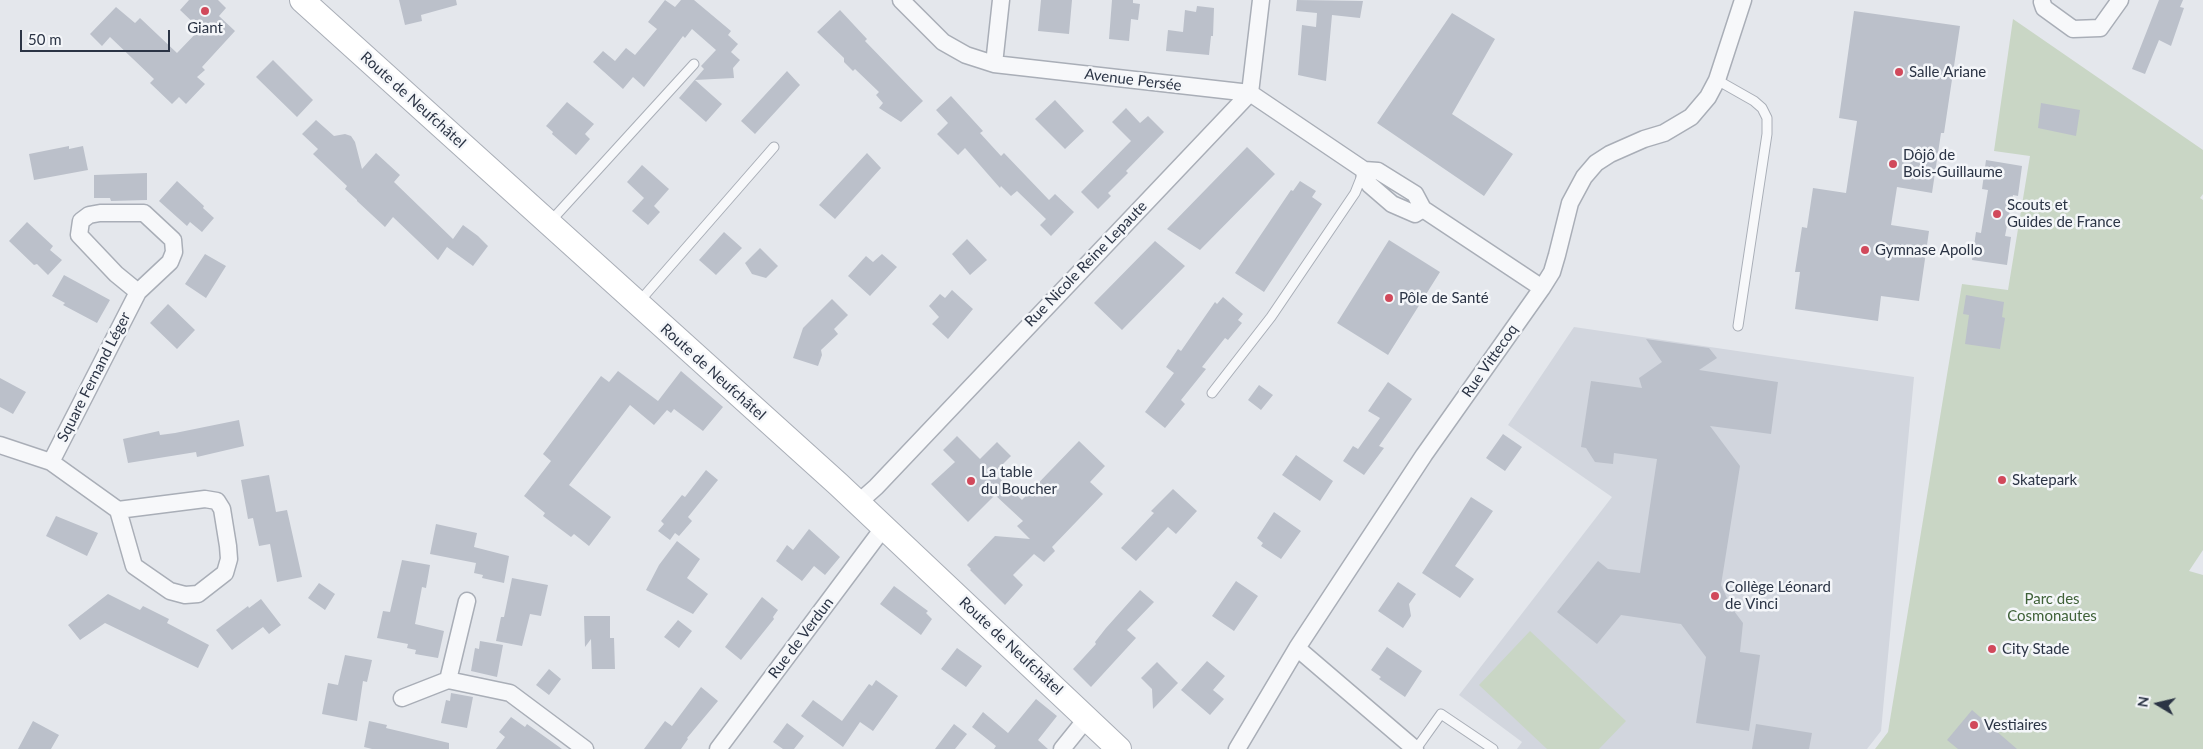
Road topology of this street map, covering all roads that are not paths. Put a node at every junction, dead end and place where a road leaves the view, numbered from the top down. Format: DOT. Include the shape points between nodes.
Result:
graph roads {
  1 [pos="302,0"];
  2 [pos="901,0"];
  3 [pos="1000,0"];
  4 [pos="1261,0"];
  5 [pos="1742,0"];
  6 [pos="2120,0"];
  7 [pos="2042,2"];
  8 [pos="694,64"];
  9 [pos="994,64"];
  10 [pos="1717,80"];
  11 [pos="1250,93"];
  12 [pos="774,148"];
  13 [pos="1364,170"];
  14 [pos="549,223"];
  15 [pos="1542,288"];
  16 [pos="138,292"];
  17 [pos="637,303"];
  18 [pos="1738,326"];
  19 [pos="1212,393"];
  20 [pos="0,445"];
  21 [pos="51,462"];
  22 [pos="858,503"];
  23 [pos="118,510"];
  24 [pos="884,527"];
  25 [pos="467,602"];
  26 [pos="1297,648"];
  27 [pos="448,680"];
  28 [pos="402,698"];
  29 [pos="1087,718"];
  30 [pos="585,749"];
  31 [pos="718,749"];
  32 [pos="1062,749"];
  33 [pos="1119,749"];
  34 [pos="1237,749"];
  35 [pos="1415,749"];
  36 [pos="1493,749"];
  1 -- 14 [label="main road, Route de Neufchâtel"];
  2 -- 9 [label="street, Avenue Persée" via="943,42 966,55"];
  3 -- 9 [label="street"];
  4 -- 11 [label="street"];
  5 -- 10 [label="street, Rue Vittecoq"];
  6 -- 7 [label="street" via="2100,28 2073,29 2044,8"];
  8 -- 14 [label="lane"];
  9 -- 11 [label="street, Avenue Persée"];
  10 -- 15 [label="street, Rue Vittecoq" via="1692,117 1664,133 1610,154 1596,163 1584,177 1570,203 1552,272"];
  10 -- 18 [label="lane" via="1754,101 1767,118"];
  11 -- 13 [label="street, Avenue Persée"];
  11 -- 22 [label="street, Rue Nicole Reine Lepaute"];
  12 -- 17 [label="lane"];
  13 -- 15 [label="street, Avenue Persée" via="1378,171 1415,194 1423,209"];
  13 -- 19 [label="lane" via="1354,192 1271,317"];
  14 -- 17 [label="main road, Route de Neufchâtel"];
  15 -- 26 [label="street, Rue Vittecoq" via="1424,455"];
  16 -- 16 [label="street, Square Fernand Léger" via="170,262 174,252 173,240 144,213 89,215 81,221 79,235"];
  16 -- 21 [label="street, Square Fernand Léger"];
  17 -- 22 [label="main road, Route de Neufchâtel"];
  20 -- 21 [label="street"];
  21 -- 23 [label="street"];
  22 -- 24 [label="main road, Route de Neufchâtel"];
  23 -- 23 [label="street" via="134,566 170,591 198,594 225,573 229,560 228,546 222,509 217,501 205,499"];
  24 -- 29 [label="main road, Route de Neufchâtel"];
  24 -- 31 [label="street, Rue de Verdun"];
  25 -- 27 [label="street"];
  26 -- 34 [label="street, Rue Vittecoq"];
  26 -- 35 [label="street"];
  27 -- 28 [label="street"];
  27 -- 30 [label="street" via="510,694"];
  29 -- 32 [label="street"];
  29 -- 33 [label="main road, Route de Neufchâtel"];
  35 -- 36 [label="lane" via="1441,714"];
}
